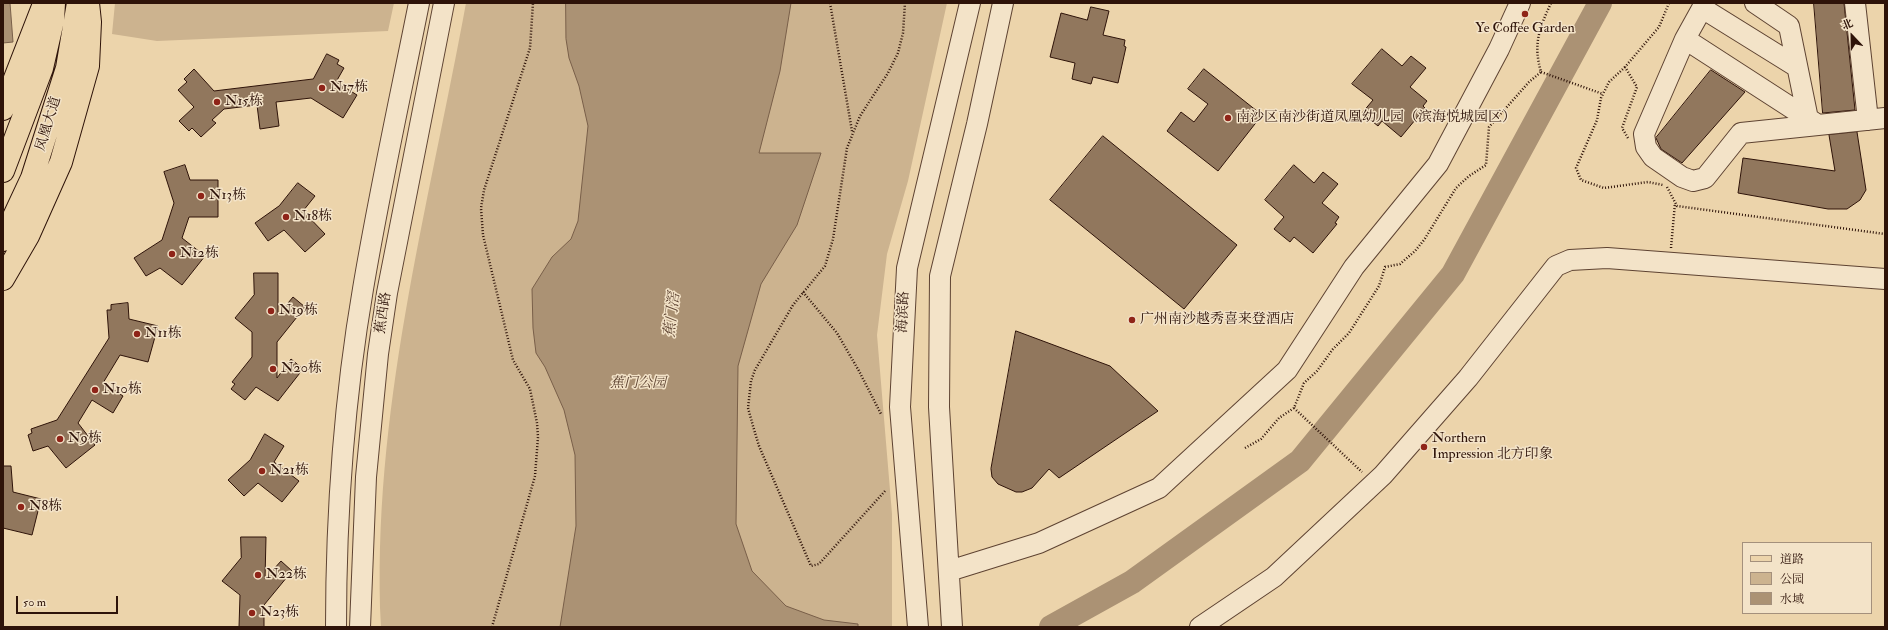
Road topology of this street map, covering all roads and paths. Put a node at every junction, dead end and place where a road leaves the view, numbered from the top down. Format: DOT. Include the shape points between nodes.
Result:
graph roads {
  1 [pos="45,3"];
  2 [pos="54,3"];
  3 [pos="78,3"];
  4 [pos="88,3"];
  5 [pos="419,3"];
  6 [pos="444,3"];
  7 [pos="533,3"];
  8 [pos="830,3"];
  9 [pos="905,3"];
  10 [pos="970,3"];
  11 [pos="1003,3"];
  12 [pos="1520,3"];
  13 [pos="1550,3"];
  14 [pos="1755,3"];
  15 [pos="1855,3"];
  16 [pos="1703,6"];
  17 [pos="1685,39"];
  18 [pos="1625,67"];
  19 [pos="1797,67"];
  20 [pos="1541,72"];
  21 [pos="1603,94"];
  22 [pos="3,109"];
  23 [pos="1876,119"];
  24 [pos="1813,122"];
  25 [pos="853,131"];
  26 [pos="3,171"];
  27 [pos="1666,186"];
  28 [pos="1675,203"];
  29 [pos="3,240"];
  30 [pos="1670,263"];
  31 [pos="3,279"];
  32 [pos="1885,280"];
  33 [pos="803,292"];
  34 [pos="1294,408"];
  35 [pos="880,414"];
  36 [pos="1246,448"];
  37 [pos="1374,484"];
  38 [pos="885,491"];
  39 [pos="948,571"];
  40 [pos="951,618"];
  41 [pos="917,620"];
  42 [pos="336,627"];
  43 [pos="360,627"];
  44 [pos="492,627"];
  45 [pos="1200,627"];
  1 -- 22 [label="main road"];
  2 -- 26 [label="main road, 凤凰大道" via="53,20 42,68"];
  3 -- 29 [label="main road, 凤凰大道" via="67,68 32,178"];
  4 -- 31 [label="main road" via="88,66 61,162 28,236"];
  5 -- 42 [label="street, 蕉西路" via="362,289 341,475"];
  6 -- 43 [label="street, 蕉西路" via="387,294 378,354 366,477"];
  7 -- 44 [label="path" via="530,48 482,204 483,235 507,340 513,360 530,390 538,437 535,476"];
  8 -- 25 [label="path"];
  9 -- 25 [label="path" via="903,33 898,53"];
  10 -- 41 [label="street, 海滨路" via="907,268 900,407"];
  11 -- 39 [label="street" via="940,276 939,406"];
  12 -- 39 [label="street" via="1499,49 1438,164 1354,267 1287,370 1159,488 1039,543"];
  13 -- 20 [label="path" via="1539,31 1536,55"];
  14 -- 19 [label="street" via="1789,26"];
  15 -- 23 [label="street"];
  16 -- 17 [label="street"];
  16 -- 19 [label="street"];
  17 -- 24 [label="street"];
  17 -- 24 [label="street" via="1644,134 1646,147 1653,157 1682,177 1693,181 1705,178 1741,133"];
  18 -- 21 [label="path" via="1609,82"];
  19 -- 24 [label="street"];
  20 -- 21 [label="path"];
  20 -- 34 [label="path" via="1489,127 1486,165 1456,188 1415,250 1400,264 1385,267 1379,286 1349,333 1304,383"];
  21 -- 27 [label="path" via="1597,120 1576,168 1581,180 1604,188 1648,182"];
  23 -- 24 [label="street"];
  25 -- 33 [label="path" via="847,148 833,239 825,266"];
  28 -- 30 [label="path"];
  30 -- 32 [label="street"];
  30 -- 37 [label="street" via="1591,258 1570,260 1556,266 1468,378"];
  33 -- 35 [label="path" via="837,333"];
  33 -- 38 [label="path" via="755,370 748,408 759,446 811,566 819,564"];
  34 -- 36 [label="path" via="1278,418 1261,439"];
  34 -- 37 [label="path"];
  37 -- 45 [label="street" via="1274,577"];
  39 -- 40 [label="street"];
}
